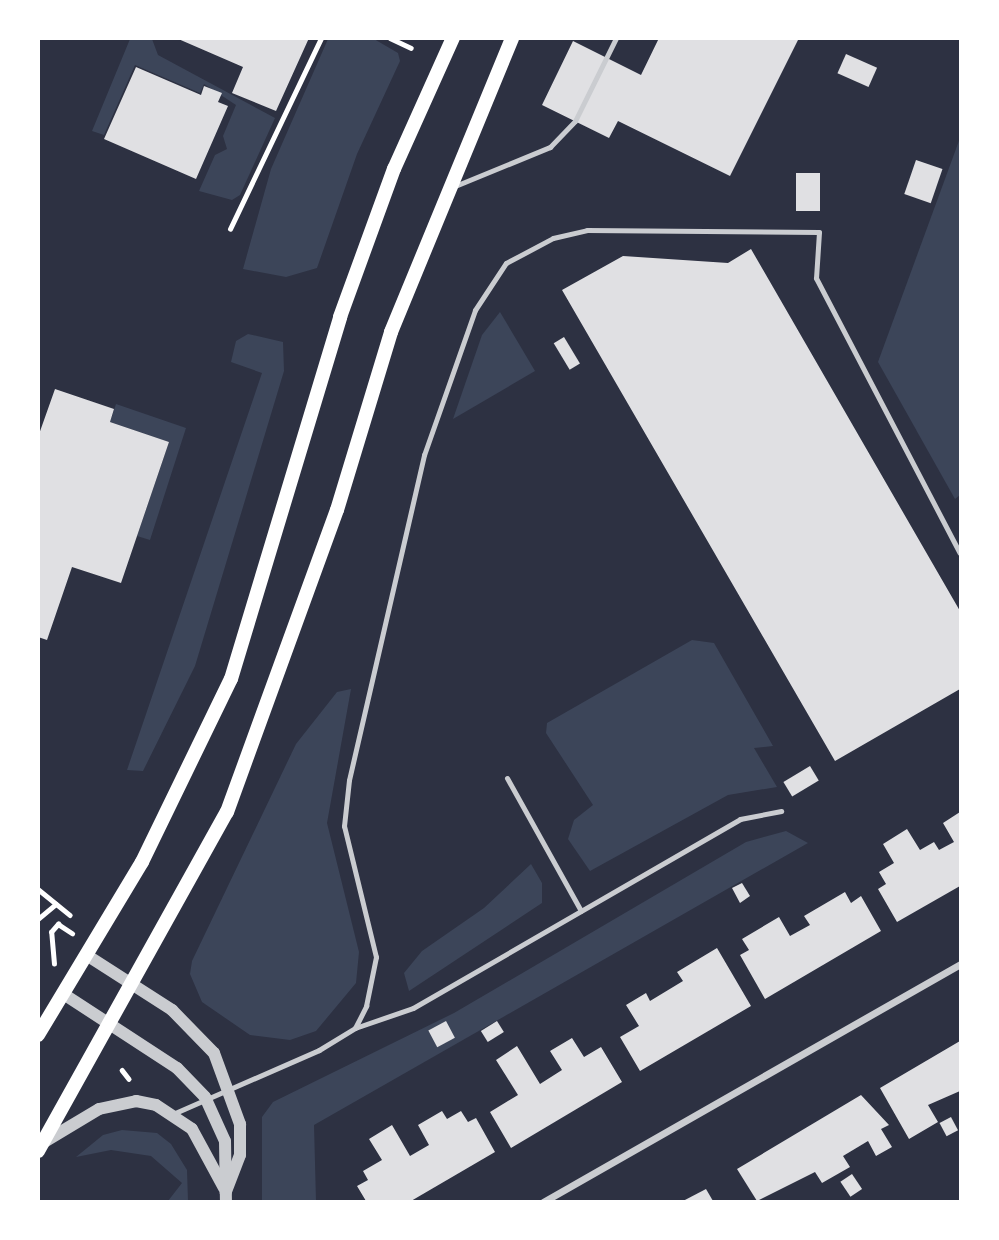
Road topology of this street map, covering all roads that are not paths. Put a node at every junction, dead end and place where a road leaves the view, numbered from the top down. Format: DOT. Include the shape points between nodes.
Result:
graph roads {
  1 [pos="453,38"];
  2 [pos="512,38"];
  3 [pos="616,38"];
  4 [pos="445,189"];
  5 [pos="961,553"];
  6 [pos="507,778"];
  7 [pos="781,811"];
  8 [pos="581,911"];
  9 [pos="88,956"];
  10 [pos="961,964"];
  11 [pos="135,985"];
  12 [pos="66,992"];
  13 [pos="113,1025"];
  14 [pos="355,1028"];
  15 [pos="38,1035"];
  16 [pos="230,1086"];
  17 [pos="205,1097"];
  18 [pos="175,1114"];
  19 [pos="41,1146"];
  20 [pos="226,1197"];
  21 [pos="543,1202"];
  1 -- 9 [label="main road" via="394,169 340,317 231,679 148,851"];
  2 -- 4 [label="main road"];
  3 -- 4 [label="lane" via="575,121 550,147"];
  4 -- 11 [label="main road" via="232,799"];
  5 -- 14 [label="lane" via="821,288 819,232 587,230 553,238 506,263 475,310 424,455 349,780 344,826 376,957 374,985"];
  6 -- 8 [label="lane"];
  7 -- 8 [label="lane" via="740,819"];
  8 -- 14 [label="lane" via="413,1008"];
  9 -- 11 [label="street"];
  9 -- 12 [label="main road"];
  10 -- 21 [label="street"];
  11 -- 13 [label="main road"];
  11 -- 16 [label="street" via="200,1034"];
  12 -- 13 [label="street"];
  12 -- 15 [label="main road"];
  13 -- 17 [label="street" via="177,1068"];
  13 -- 19 [label="main road"];
  14 -- 16 [label="lane" via="319,1050"];
  16 -- 17 [label="lane"];
  16 -- 20 [label="street" via="240,1155"];
  17 -- 18 [label="lane"];
  17 -- 20 [label="street" via="225,1141"];
  18 -- 19 [label="street" via="136,1101 120,1103"];
  18 -- 20 [label="street" via="192,1129"];
}
